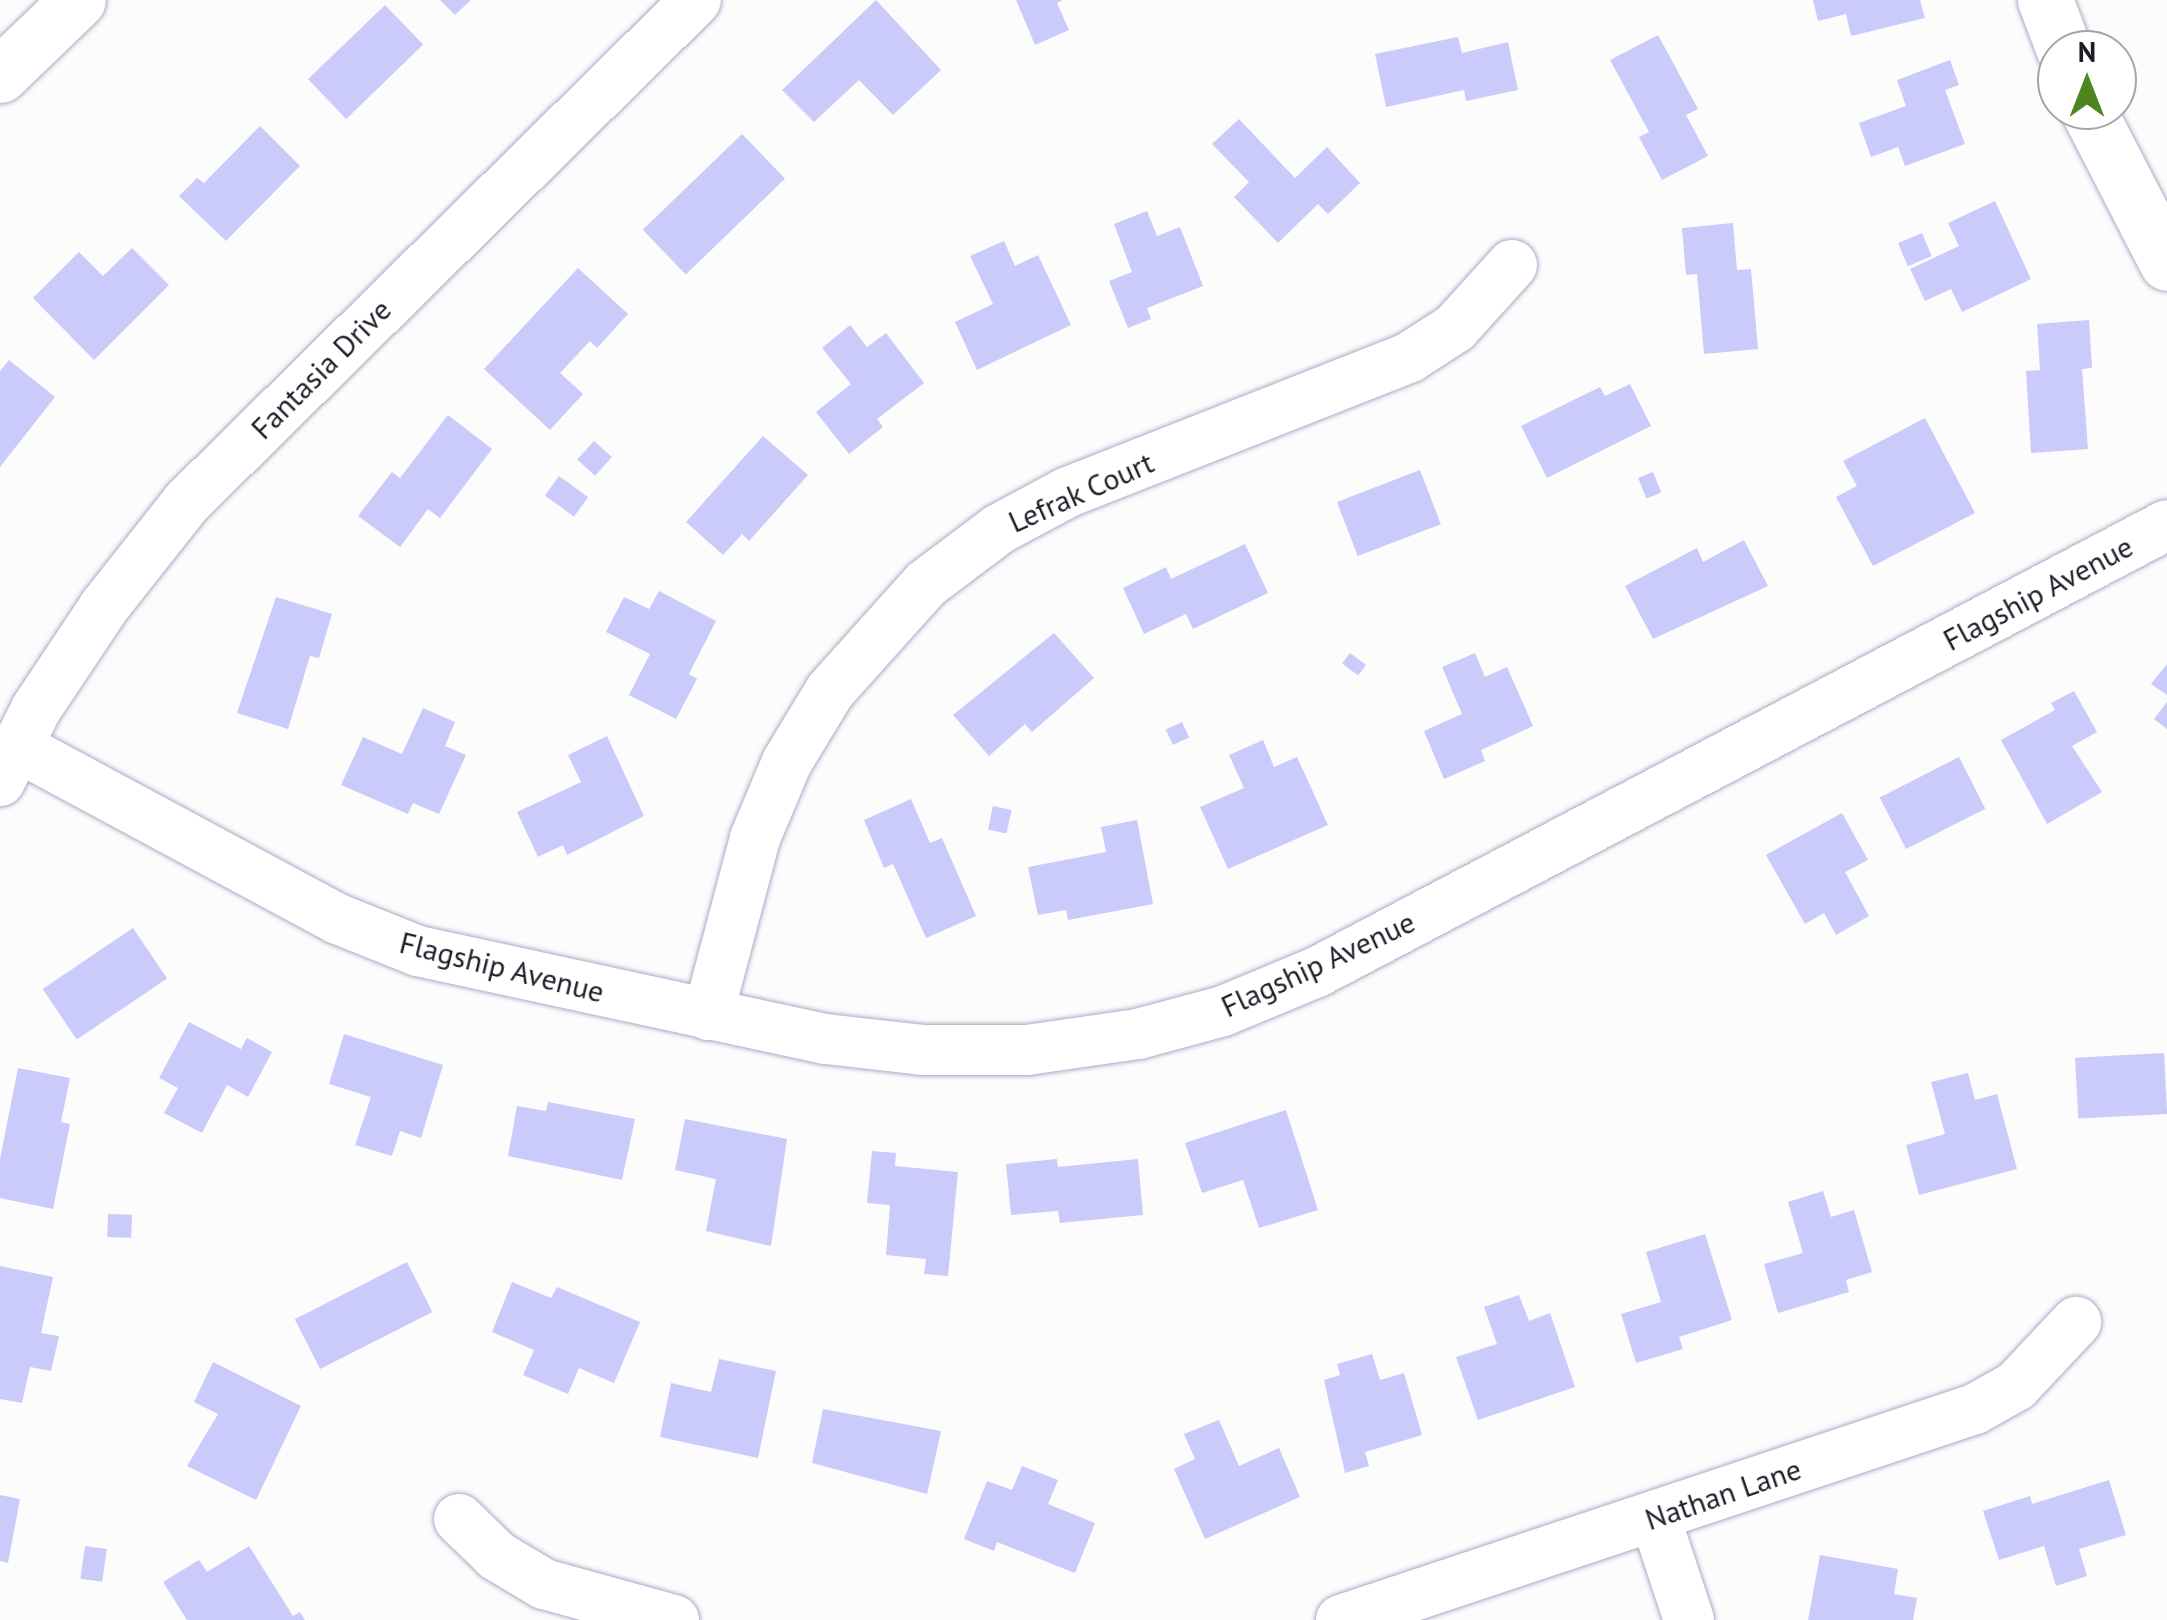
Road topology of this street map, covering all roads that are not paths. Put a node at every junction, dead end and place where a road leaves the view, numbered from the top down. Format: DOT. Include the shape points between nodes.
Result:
graph roads {
  1 [pos="78,0"];
  2 [pos="696,0"];
  3 [pos="2045,0"];
  4 [pos="2056,30"];
  5 [pos="0,75"];
  6 [pos="2098,130"];
  7 [pos="2167,263"];
  8 [pos="1512,266"];
  9 [pos="2167,525"];
  10 [pos="9,764"];
  11 [pos="708,1015"];
  12 [pos="2076,1322"];
  13 [pos="1655,1517"];
  14 [pos="459,1519"];
  15 [pos="674,1620"];
  16 [pos="1341,1620"];
  17 [pos="1688,1620"];
  1 -- 5 [label="street"];
  2 -- 10 [label="street, Fantasia Drive" via="186,502 104,607"];
  3 -- 4 [label="street"];
  6 -- 7 [label="street"];
  8 -- 11 [label="street, Lefrak Court" via="1454,328 1410,357 1068,492 999,529 926,584 830,692 787,762 755,838"];
  9 -- 11 [label="street, Flagship Avenue" via="1318,972 1223,1011 1138,1034 1027,1050 924,1050"];
  10 -- 11 [label="street, Flagship Avenue" via="418,951"];
  12 -- 13 [label="street, Nathan Lane" via="2016,1386 1975,1409"];
  13 -- 16 [label="street, Nathan Lane"];
  13 -- 17 [label="street"];
  14 -- 15 [label="street" via="497,1556 544,1584"];
}
